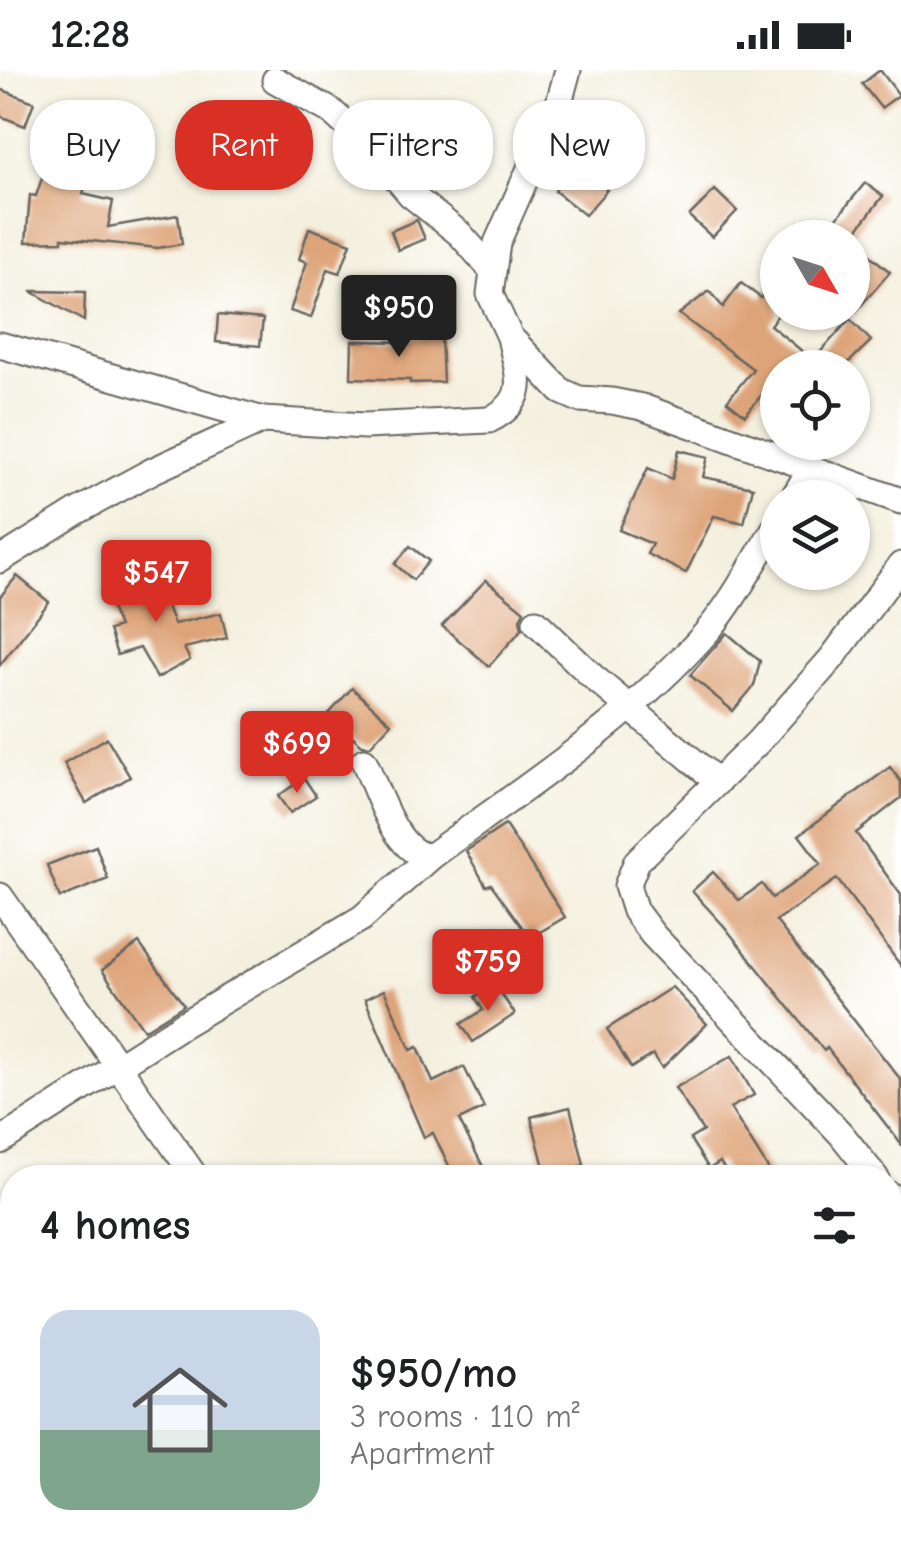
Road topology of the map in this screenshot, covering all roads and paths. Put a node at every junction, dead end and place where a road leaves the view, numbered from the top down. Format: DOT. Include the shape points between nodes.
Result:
graph roads {
  1 [pos="568,70"];
  2 [pos="275,80"];
  3 [pos="491,269"];
  4 [pos="510,338"];
  5 [pos="0,345"];
  6 [pos="263,420"];
  7 [pos="811,470"];
  8 [pos="805,480"];
  9 [pos="901,501"];
  10 [pos="760,551"];
  11 [pos="0,560"];
  12 [pos="901,565"];
  13 [pos="536,622"];
  14 [pos="629,706"];
  15 [pos="364,760"];
  16 [pos="717,781"];
  17 [pos="431,856"];
  18 [pos="0,896"];
  19 [pos="120,1066"];
  20 [pos="0,1141"];
  21 [pos="187,1165"];
  22 [pos="865,1165"];
  1 -- 3 [label="street"];
  2 -- 3 [label="street" via="331,111"];
  3 -- 4 [label="street" via="490,294"];
  4 -- 6 [label="street" via="520,378 516,400 488,420 364,426"];
  4 -- 7 [label="street" via="561,392 642,407"];
  5 -- 6 [label="street"];
  6 -- 11 [label="street" via="78,510"];
  7 -- 8 [label="street"];
  7 -- 9 [label="street"];
  10 -- 14 [label="street" via="709,629"];
  12 -- 16 [label="street" via="832,658"];
  13 -- 14 [label="street"];
  14 -- 16 [label="street"];
  14 -- 17 [label="street"];
  15 -- 17 [label="street" via="402,840 413,853"];
  16 -- 22 [label="street" via="637,861 629,898 653,935"];
  17 -- 19 [label="street" via="362,918"];
  18 -- 19 [label="street"];
  19 -- 20 [label="street"];
  19 -- 21 [label="street"];
}
